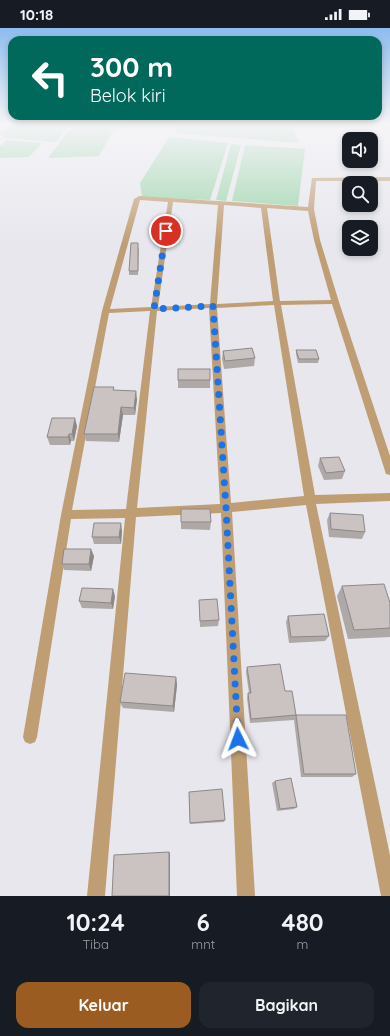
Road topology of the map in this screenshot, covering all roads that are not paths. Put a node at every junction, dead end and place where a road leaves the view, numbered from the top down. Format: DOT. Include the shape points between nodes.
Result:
graph roads {
  1 [pos="390,179"];
  2 [pos="171,200"];
  3 [pos="221,204"];
  4 [pos="264,206"];
  5 [pos="311,209"];
  6 [pos="335,302"];
  7 [pos="277,303"];
  8 [pos="213,306"];
  9 [pos="154,309"];
  10 [pos="106,310"];
  11 [pos="390,471"];
  12 [pos="390,496"];
  13 [pos="310,500"];
  14 [pos="226,508"];
  15 [pos="131,513"];
  16 [pos="66,515"];
  17 [pos="30,737"];
  18 [pos="96,896"];
  19 [pos="246,896"];
  20 [pos="390,896"];
  1 -- 5 [label="street" via="314,179"];
  2 -- 3 [label="street"];
  2 -- 9 [label="street"];
  2 -- 10 [label="street" via="136,200"];
  3 -- 4 [label="street"];
  3 -- 8 [label="street"];
  4 -- 5 [label="street"];
  4 -- 7 [label="street"];
  5 -- 6 [label="street"];
  6 -- 7 [label="street"];
  6 -- 11 [label="street"];
  7 -- 8 [label="street"];
  7 -- 13 [label="street"];
  8 -- 9 [label="street"];
  8 -- 14 [label="street"];
  9 -- 10 [label="street"];
  9 -- 15 [label="street"];
  10 -- 16 [label="street"];
  12 -- 13 [label="street"];
  13 -- 14 [label="street"];
  13 -- 20 [label="street"];
  14 -- 15 [label="street"];
  14 -- 19 [label="street"];
  15 -- 16 [label="street"];
  15 -- 18 [label="street"];
  16 -- 17 [label="street"];
}
